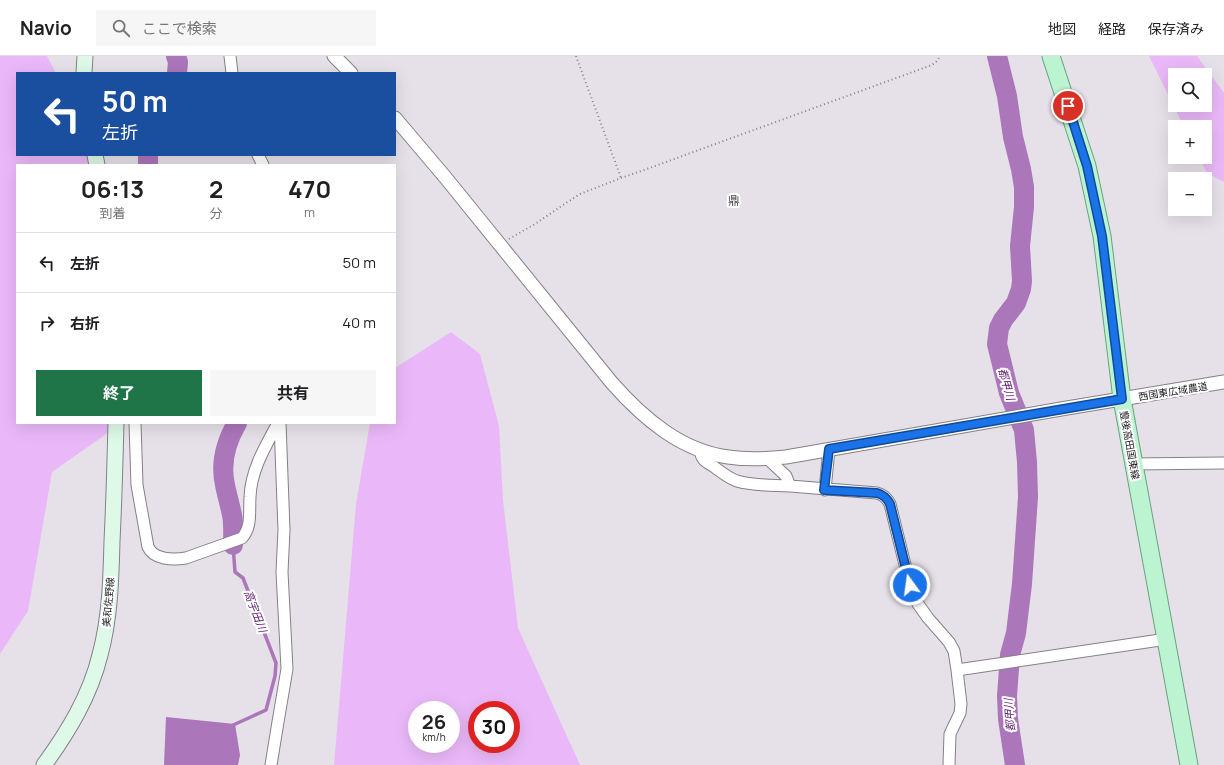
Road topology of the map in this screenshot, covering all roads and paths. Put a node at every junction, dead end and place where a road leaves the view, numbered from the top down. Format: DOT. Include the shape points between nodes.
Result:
graph roads {
  1 [pos="85,56"];
  2 [pos="230,56"];
  3 [pos="334,56"];
  4 [pos="576,56"];
  5 [pos="940,56"];
  6 [pos="1051,56"];
  7 [pos="84,72"];
  8 [pos="232,72"];
  9 [pos="350,72"];
  10 [pos="396,119"];
  11 [pos="621,178"];
  12 [pos="499,244"];
  13 [pos="1224,382"];
  14 [pos="1122,399"];
  15 [pos="116,424"];
  16 [pos="135,424"];
  17 [pos="278,424"];
  18 [pos="279,424"];
  19 [pos="829,449"];
  20 [pos="701,450"];
  21 [pos="768,459"];
  22 [pos="1224,463"];
  23 [pos="1133,464"];
  24 [pos="790,486"];
  25 [pos="824,490"];
  26 [pos="1167,639"];
  27 [pos="957,670"];
  28 [pos="44,765"];
  29 [pos="271,765"];
  30 [pos="949,765"];
  31 [pos="1189,765"];
  1 -- 7 [label="main road"];
  2 -- 8 [label="street"];
  3 -- 9 [label="street"];
  4 -- 11 [label="path"];
  5 -- 11 [label="path" via="932,65"];
  6 -- 14 [label="main road, 豊後高田国東線" via="1087,166 1101,228"];
  10 -- 12 [label="street, 西国東広域農道"];
  11 -- 12 [label="path" via="580,194"];
  12 -- 20 [label="street, 西国東広域農道" via="629,402 666,432 683,443"];
  13 -- 14 [label="street, 西国東広域農道"];
  14 -- 19 [label="street, 西国東広域農道"];
  14 -- 23 [label="main road, 豊後高田国東線"];
  15 -- 28 [label="main road, 美和佐野線" via="107,624 100,657 89,688 76,717"];
  16 -- 17 [label="street" via="137,486 146,539 155,555 179,560 242,538 245,534 249,523 253,474 261,453"];
  18 -- 29 [label="street" via="287,669"];
  19 -- 21 [label="street, 西国東広域農道"];
  19 -- 25 [label="street"];
  20 -- 21 [label="street, 西国東広域農道" via="728,457"];
  20 -- 24 [label="street" via="702,459 736,480"];
  21 -- 24 [label="street" via="786,476"];
  22 -- 23 [label="street"];
  23 -- 26 [label="main road, 豊後高田国東線"];
  24 -- 25 [label="street"];
  25 -- 27 [label="street" via="877,493 888,499 910,585 918,604 954,651"];
  26 -- 27 [label="street"];
  26 -- 31 [label="main road, 豊後高田国東線"];
  27 -- 30 [label="street" via="961,704 960,713 950,734"];
}
